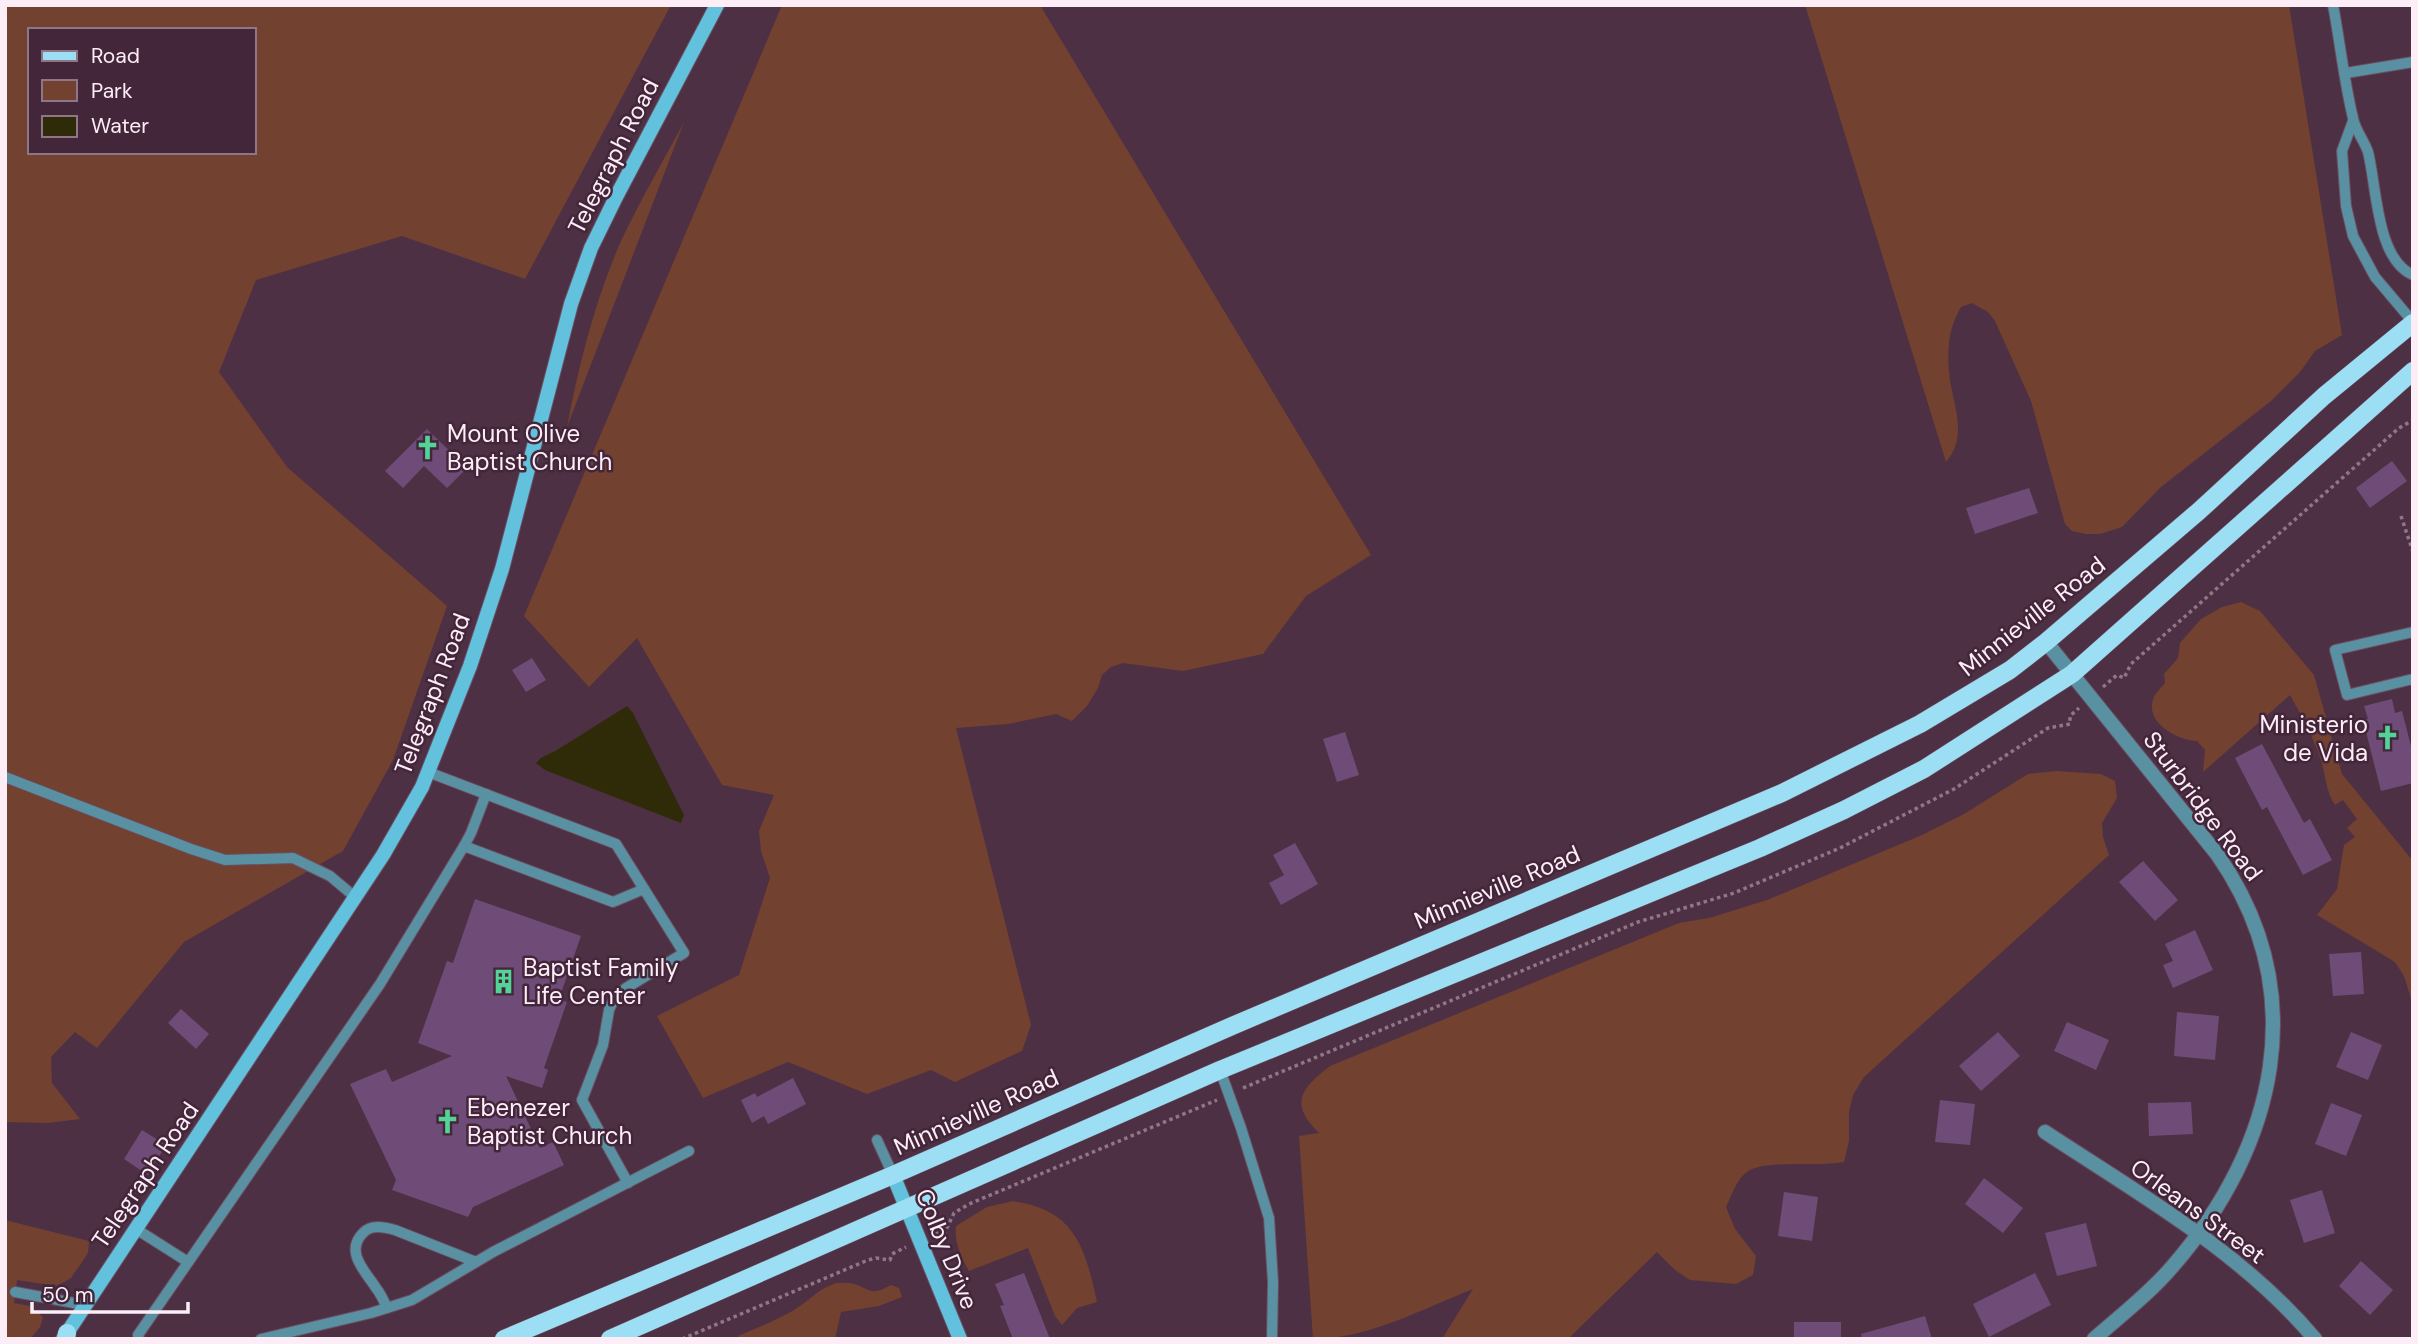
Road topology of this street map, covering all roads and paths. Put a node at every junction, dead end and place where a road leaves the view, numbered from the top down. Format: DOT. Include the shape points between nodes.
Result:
graph roads {
  1 [pos="717,5"];
  2 [pos="2333,5"];
  3 [pos="2413,62"];
  4 [pos="2346,73"];
  5 [pos="2353,121"];
  6 [pos="2413,275"];
  7 [pos="2413,322"];
  8 [pos="2413,371"];
  9 [pos="2413,420"];
  10 [pos="2401,516"];
  11 [pos="2413,552"];
  12 [pos="2413,632"];
  13 [pos="2046,642"];
  14 [pos="2072,674"];
  15 [pos="2117,675"];
  16 [pos="2413,679"];
  17 [pos="2070,716"];
  18 [pos="428,772"];
  19 [pos="5,777"];
  20 [pos="486,794"];
  21 [pos="464,846"];
  22 [pos="645,889"];
  23 [pos="355,897"];
  24 [pos="1220,1070"];
  25 [pos="1229,1094"];
  26 [pos="2045,1132"];
  27 [pos="877,1140"];
  28 [pos="689,1151"];
  29 [pos="893,1175"];
  30 [pos="628,1183"];
  31 [pos="906,1207"];
  32 [pos="136,1228"];
  33 [pos="940,1231"];
  34 [pos="2198,1234"];
  35 [pos="892,1254"];
  36 [pos="188,1262"];
  37 [pos="476,1262"];
  38 [pos="15,1293"];
  39 [pos="85,1305"];
  40 [pos="387,1308"];
  41 [pos="65,1337"];
  42 [pos="139,1339"];
  43 [pos="261,1339"];
  44 [pos="504,1339"];
  45 [pos="610,1339"];
  46 [pos="682,1339"];
  47 [pos="960,1339"];
  48 [pos="1272,1339"];
  49 [pos="2094,1339"];
  50 [pos="2315,1339"];
  1 -- 18 [label="main road, Telegraph Road" via="591,248 502,569"];
  2 -- 4 [label="lane"];
  3 -- 4 [label="lane"];
  4 -- 5 [label="lane"];
  5 -- 6 [label="lane" via="2367,150 2389,250 2399,267"];
  5 -- 7 [label="lane" via="2342,151 2353,236 2375,277"];
  7 -- 13 [label="main road, Minnieville Road"];
  8 -- 14 [label="main road"];
  9 -- 15 [label="path" via="2131,664 2124,678"];
  10 -- 11 [label="path"];
  12 -- 16 [label="lane" via="2335,650 2347,695"];
  13 -- 14 [label="street, Sturbridge Road"];
  13 -- 29 [label="main road, Minnieville Road" via="1962,701 1782,793"];
  14 -- 24 [label="main road" via="1924,769 1844,810"];
  14 -- 34 [label="street, Sturbridge Road" via="2217,854 2240,891 2264,947 2274,1027 2265,1092 2233,1176"];
  17 -- 25 [label="path" via="2070,724 2048,728 1954,789 1850,844 1734,894 1638,922"];
  18 -- 20 [label="lane"];
  18 -- 23 [label="main road, Telegraph Road" via="406,817"];
  19 -- 23 [label="lane" via="225,860 293,858 331,876"];
  20 -- 21 [label="lane"];
  20 -- 22 [label="lane" via="616,844"];
  21 -- 22 [label="lane" via="612,902"];
  21 -- 36 [label="lane" via="380,984"];
  22 -- 30 [label="lane" via="684,953 615,997 608,1010 604,1045 582,1100"];
  23 -- 32 [label="main road, Telegraph Road"];
  24 -- 25 [label="lane"];
  24 -- 31 [label="main road"];
  25 -- 33 [label="path" via="969,1204 952,1215 945,1232"];
  25 -- 48 [label="lane" via="1269,1218"];
  26 -- 34 [label="street, Orleans Street"];
  27 -- 29 [label="lane"];
  28 -- 30 [label="lane"];
  29 -- 31 [label="main road, Colby Drive"];
  29 -- 44 [label="main road, Minnieville Road"];
  30 -- 37 [label="lane"];
  31 -- 45 [label="main road"];
  31 -- 47 [label="main road, Colby Drive"];
  32 -- 36 [label="lane"];
  32 -- 39 [label="main road, Telegraph Road"];
  34 -- 49 [label="street, Sturbridge Road" via="2146,1294"];
  34 -- 50 [label="street, Orleans Street" via="2245,1270"];
  35 -- 46 [label="path" via="890,1260 868,1260"];
  36 -- 42 [label="lane"];
  37 -- 40 [label="lane" via="412,1300"];
  37 -- 40 [label="lane" via="395,1230 366,1229 357,1242 358,1262"];
  38 -- 39 [label="lane"];
  39 -- 41 [label="main road, Telegraph Road"];
  40 -- 43 [label="lane"];
}
